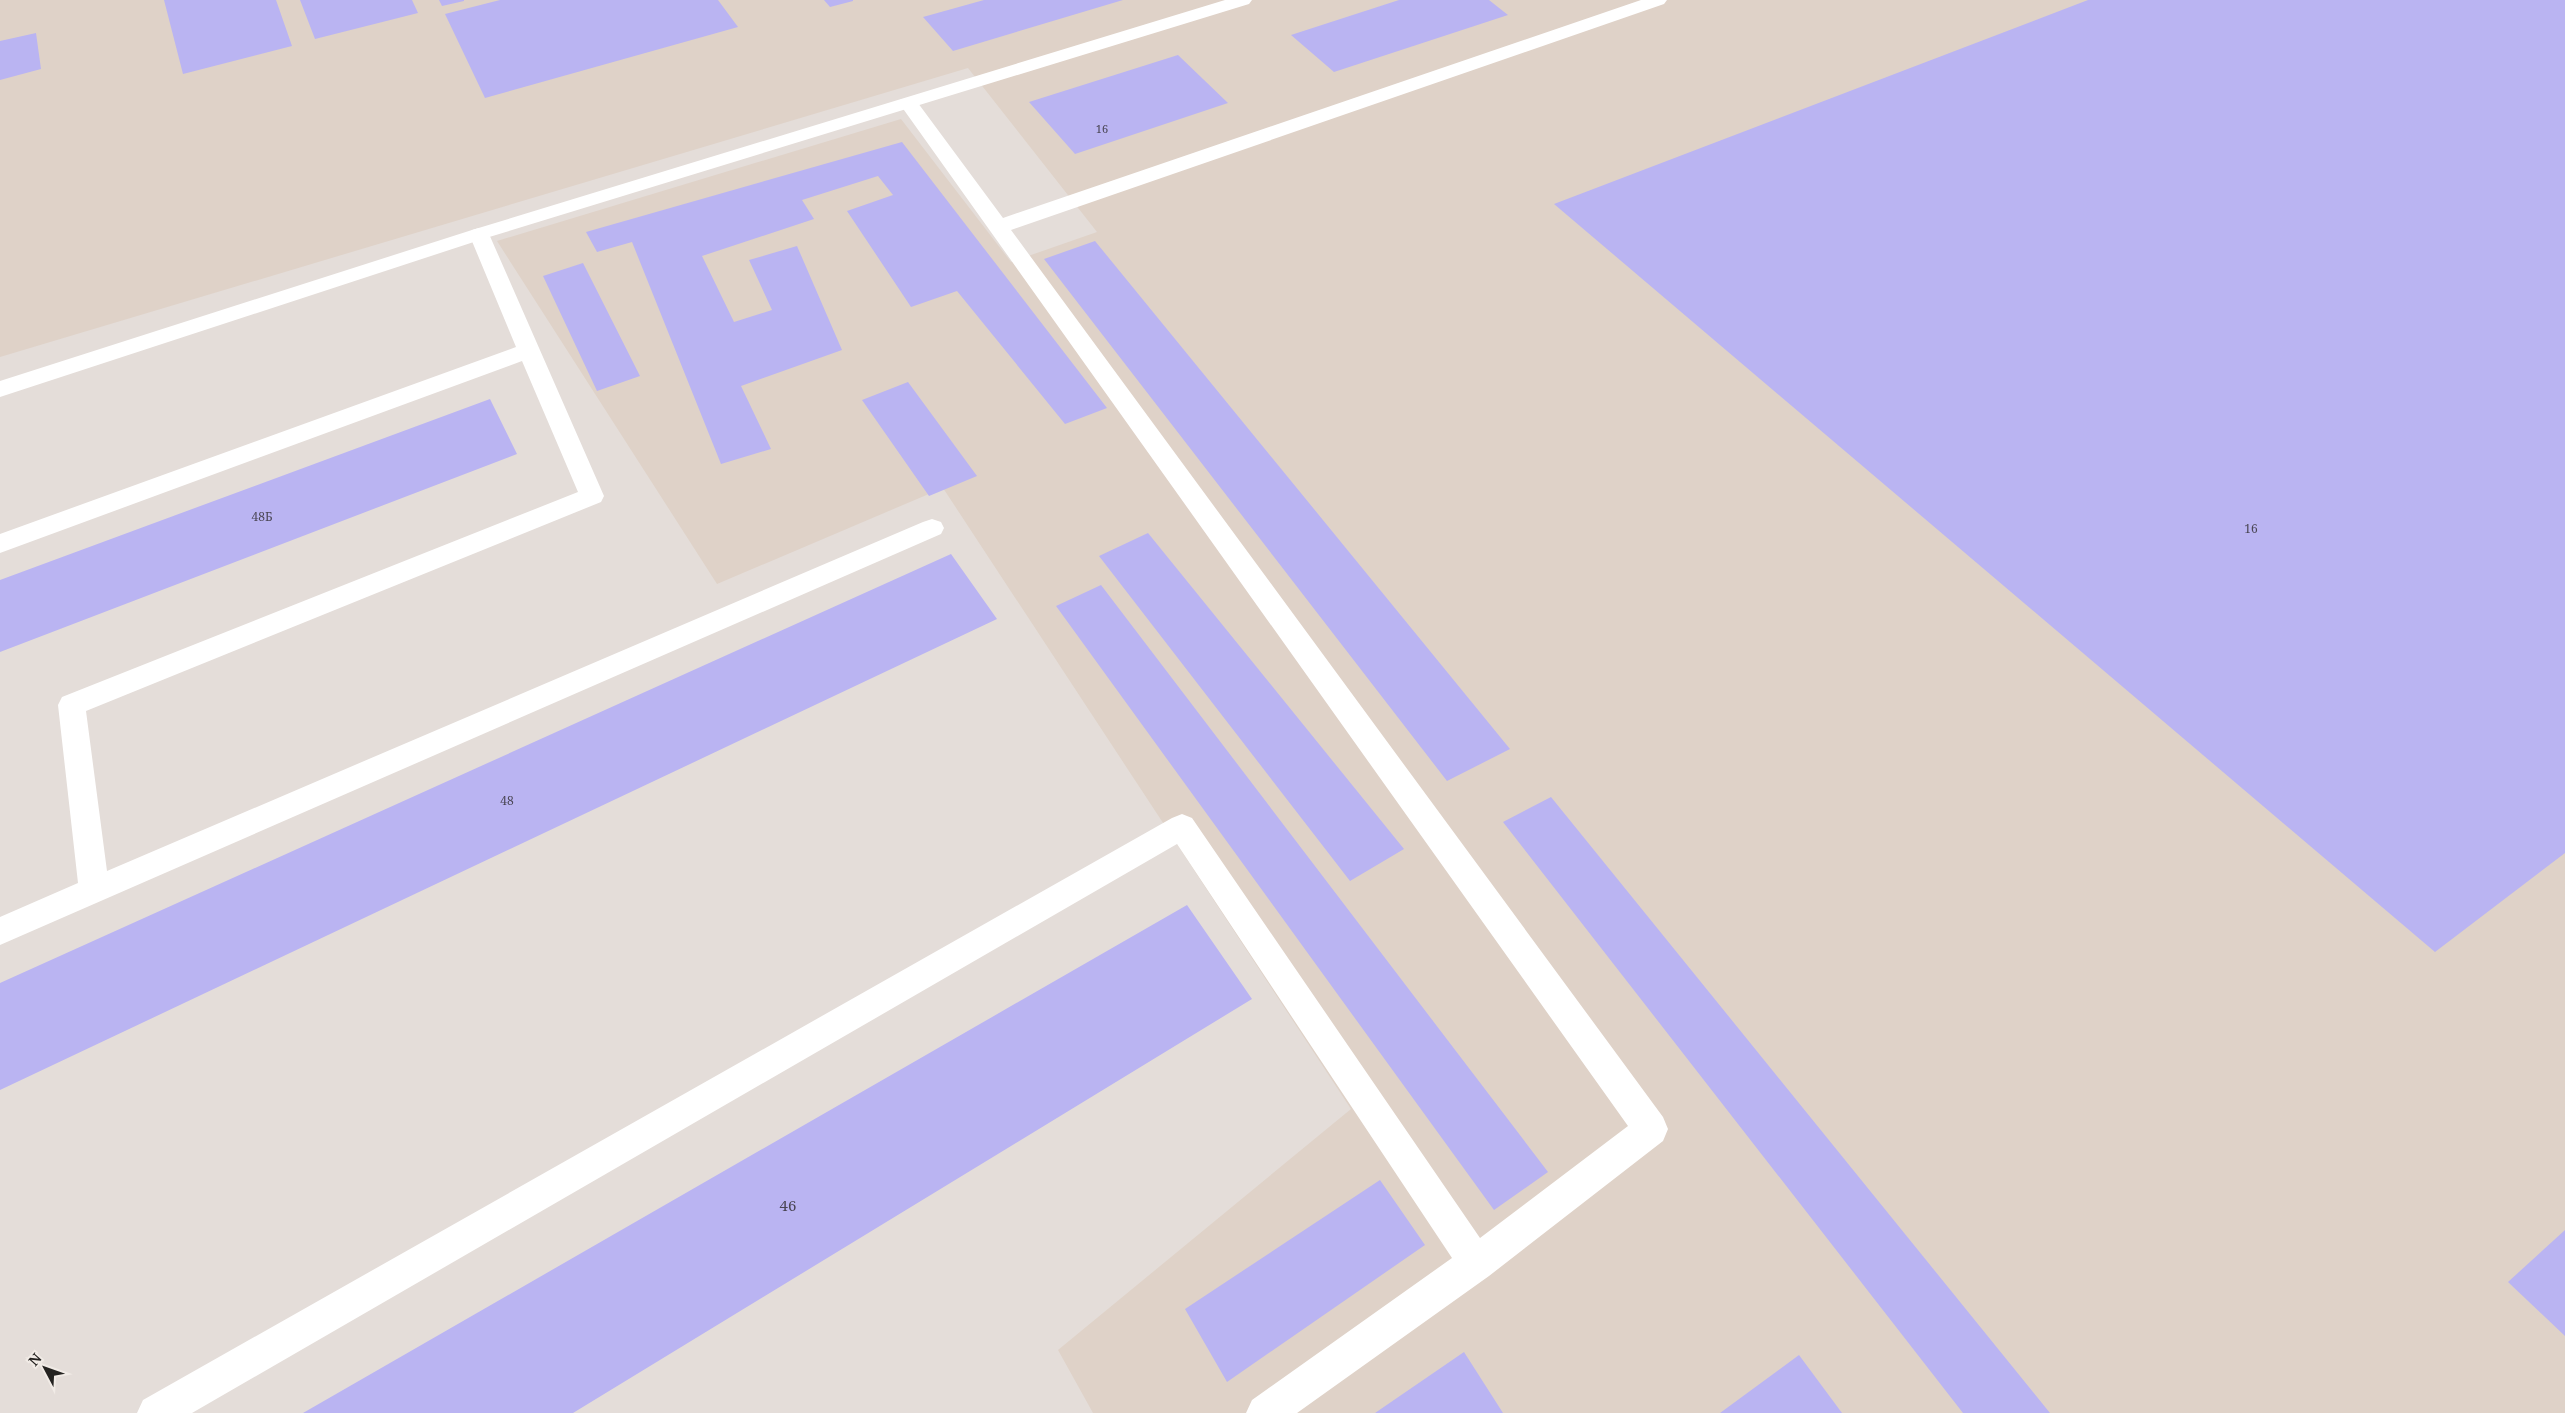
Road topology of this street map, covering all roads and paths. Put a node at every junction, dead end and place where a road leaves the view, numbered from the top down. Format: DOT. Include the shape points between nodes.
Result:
graph roads {
  1 [pos="1243,0"];
  2 [pos="1658,0"];
  3 [pos="908,103"];
  4 [pos="998,227"];
  5 [pos="479,234"];
  6 [pos="530,350"];
  7 [pos="0,389"];
  8 [pos="932,528"];
  9 [pos="0,544"];
  10 [pos="94,890"];
  11 [pos="0,931"];
  12 [pos="1476,1263"];
  13 [pos="156,1413"];
  14 [pos="1265,1413"];
  1 -- 3 [label="street"];
  2 -- 4 [label="street"];
  3 -- 4 [label="street"];
  3 -- 5 [label="street"];
  4 -- 12 [label="street" via="1651,1129"];
  5 -- 6 [label="street"];
  5 -- 7 [label="street"];
  6 -- 9 [label="street"];
  6 -- 10 [label="street" via="592,496 72,705"];
  8 -- 10 [label="street"];
  10 -- 11 [label="street"];
  12 -- 13 [label="street" via="1182,827"];
  12 -- 14 [label="street"];
}
